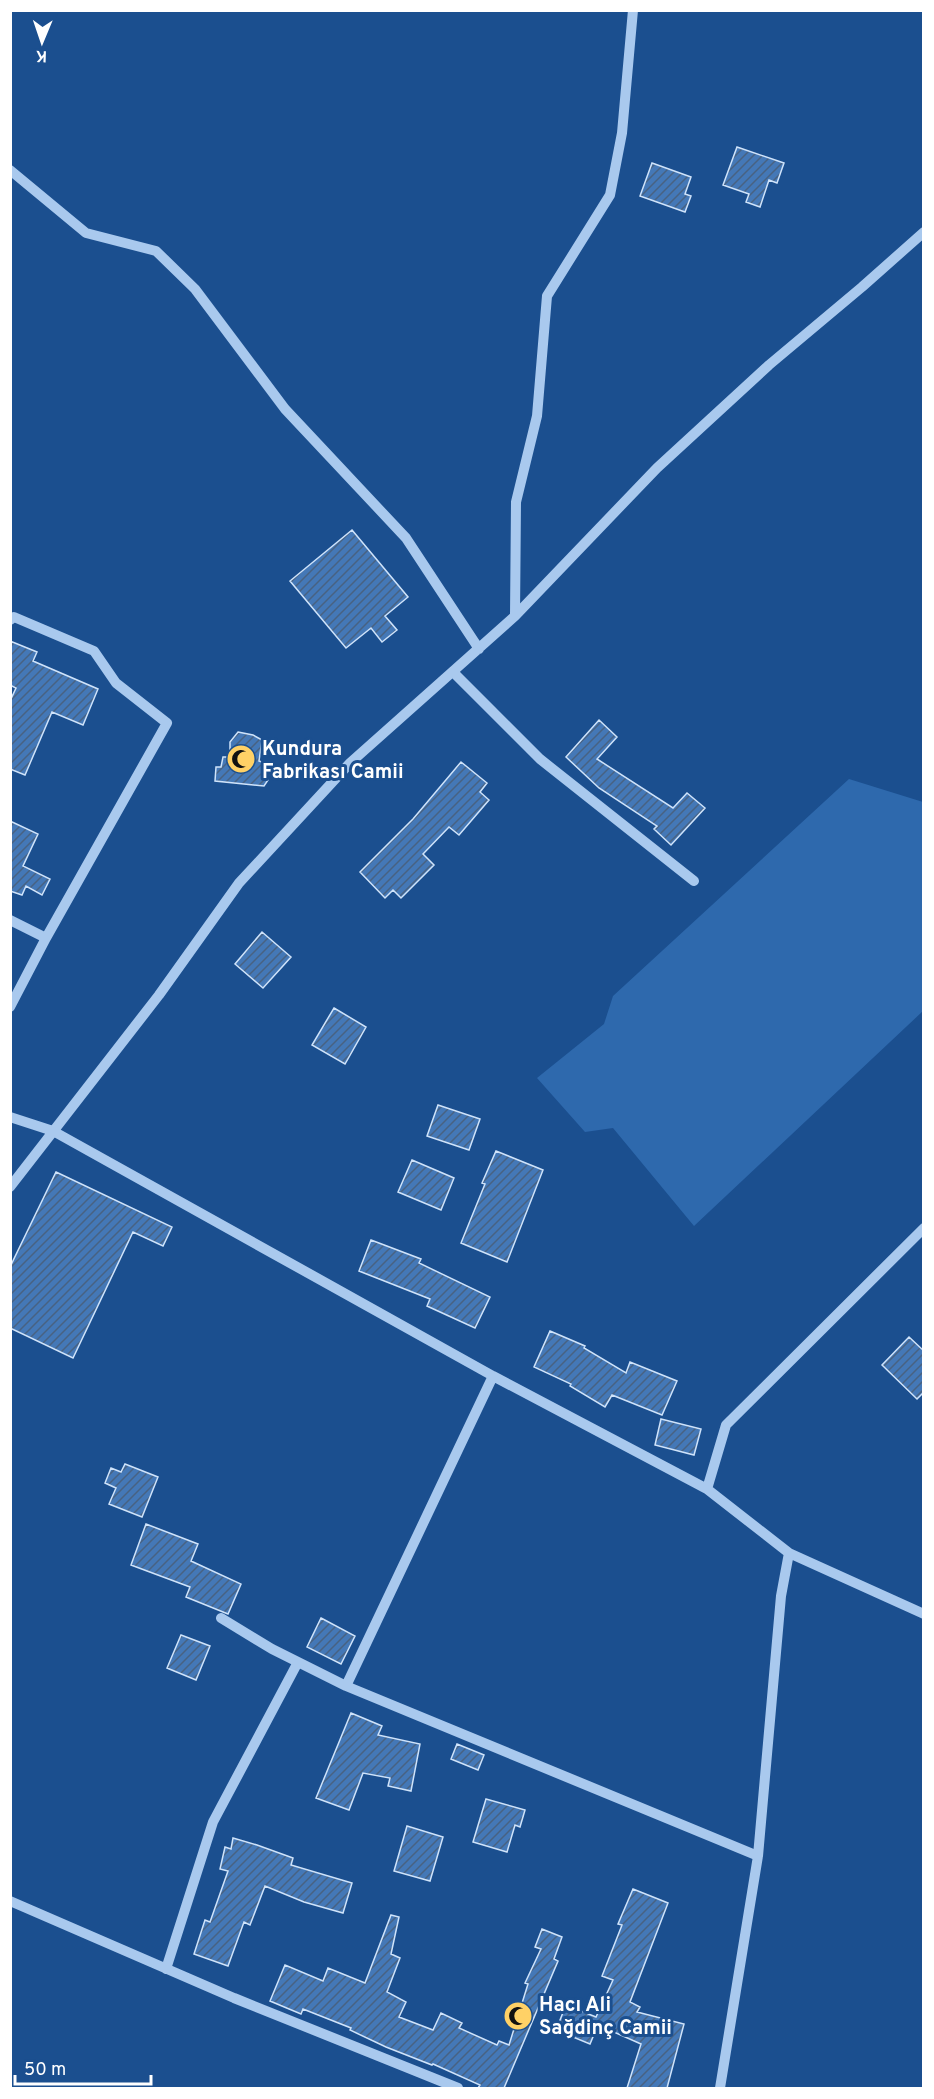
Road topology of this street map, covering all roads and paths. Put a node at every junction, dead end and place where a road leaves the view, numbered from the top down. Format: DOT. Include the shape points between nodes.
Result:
graph roads {
  1 [pos="633,10"];
  2 [pos="10,170"];
  3 [pos="924,232"];
  4 [pos="515,616"];
  5 [pos="10,620"];
  6 [pos="478,649"];
  7 [pos="453,672"];
  8 [pos="694,881"];
  9 [pos="10,920"];
  10 [pos="46,938"];
  11 [pos="10,1007"];
  12 [pos="10,1117"];
  13 [pos="53,1131"];
  14 [pos="10,1187"];
  15 [pos="924,1228"];
  16 [pos="494,1376"];
  17 [pos="707,1489"];
  18 [pos="789,1553"];
  19 [pos="924,1614"];
  20 [pos="221,1618"];
  21 [pos="298,1662"];
  22 [pos="346,1686"];
  23 [pos="758,1856"];
  24 [pos="10,1901"];
  25 [pos="166,1969"];
  26 [pos="458,2088"];
  27 [pos="720,2088"];
  1 -- 4 [label="street" via="622,133 610,195 547,296 537,416 516,502"];
  2 -- 6 [label="street" via="86,233 156,251 195,288 285,409 406,538"];
  3 -- 4 [label="street" via="657,468"];
  4 -- 6 [label="street"];
  5 -- 10 [label="street" via="14,617 94,651 116,684 167,723"];
  6 -- 7 [label="street"];
  7 -- 8 [label="street" via="540,759"];
  7 -- 13 [label="street" via="350,764 239,883 159,995"];
  9 -- 10 [label="street"];
  10 -- 11 [label="street"];
  12 -- 13 [label="street"];
  13 -- 14 [label="street"];
  13 -- 16 [label="street"];
  15 -- 17 [label="street" via="726,1425"];
  16 -- 17 [label="street"];
  16 -- 22 [label="street"];
  17 -- 18 [label="street"];
  18 -- 19 [label="street"];
  18 -- 23 [label="street" via="781,1596"];
  20 -- 21 [label="street"];
  21 -- 22 [label="street"];
  21 -- 25 [label="street" via="213,1822"];
  22 -- 23 [label="street"];
  23 -- 27 [label="street"];
  24 -- 25 [label="street"];
  25 -- 26 [label="street"];
}
